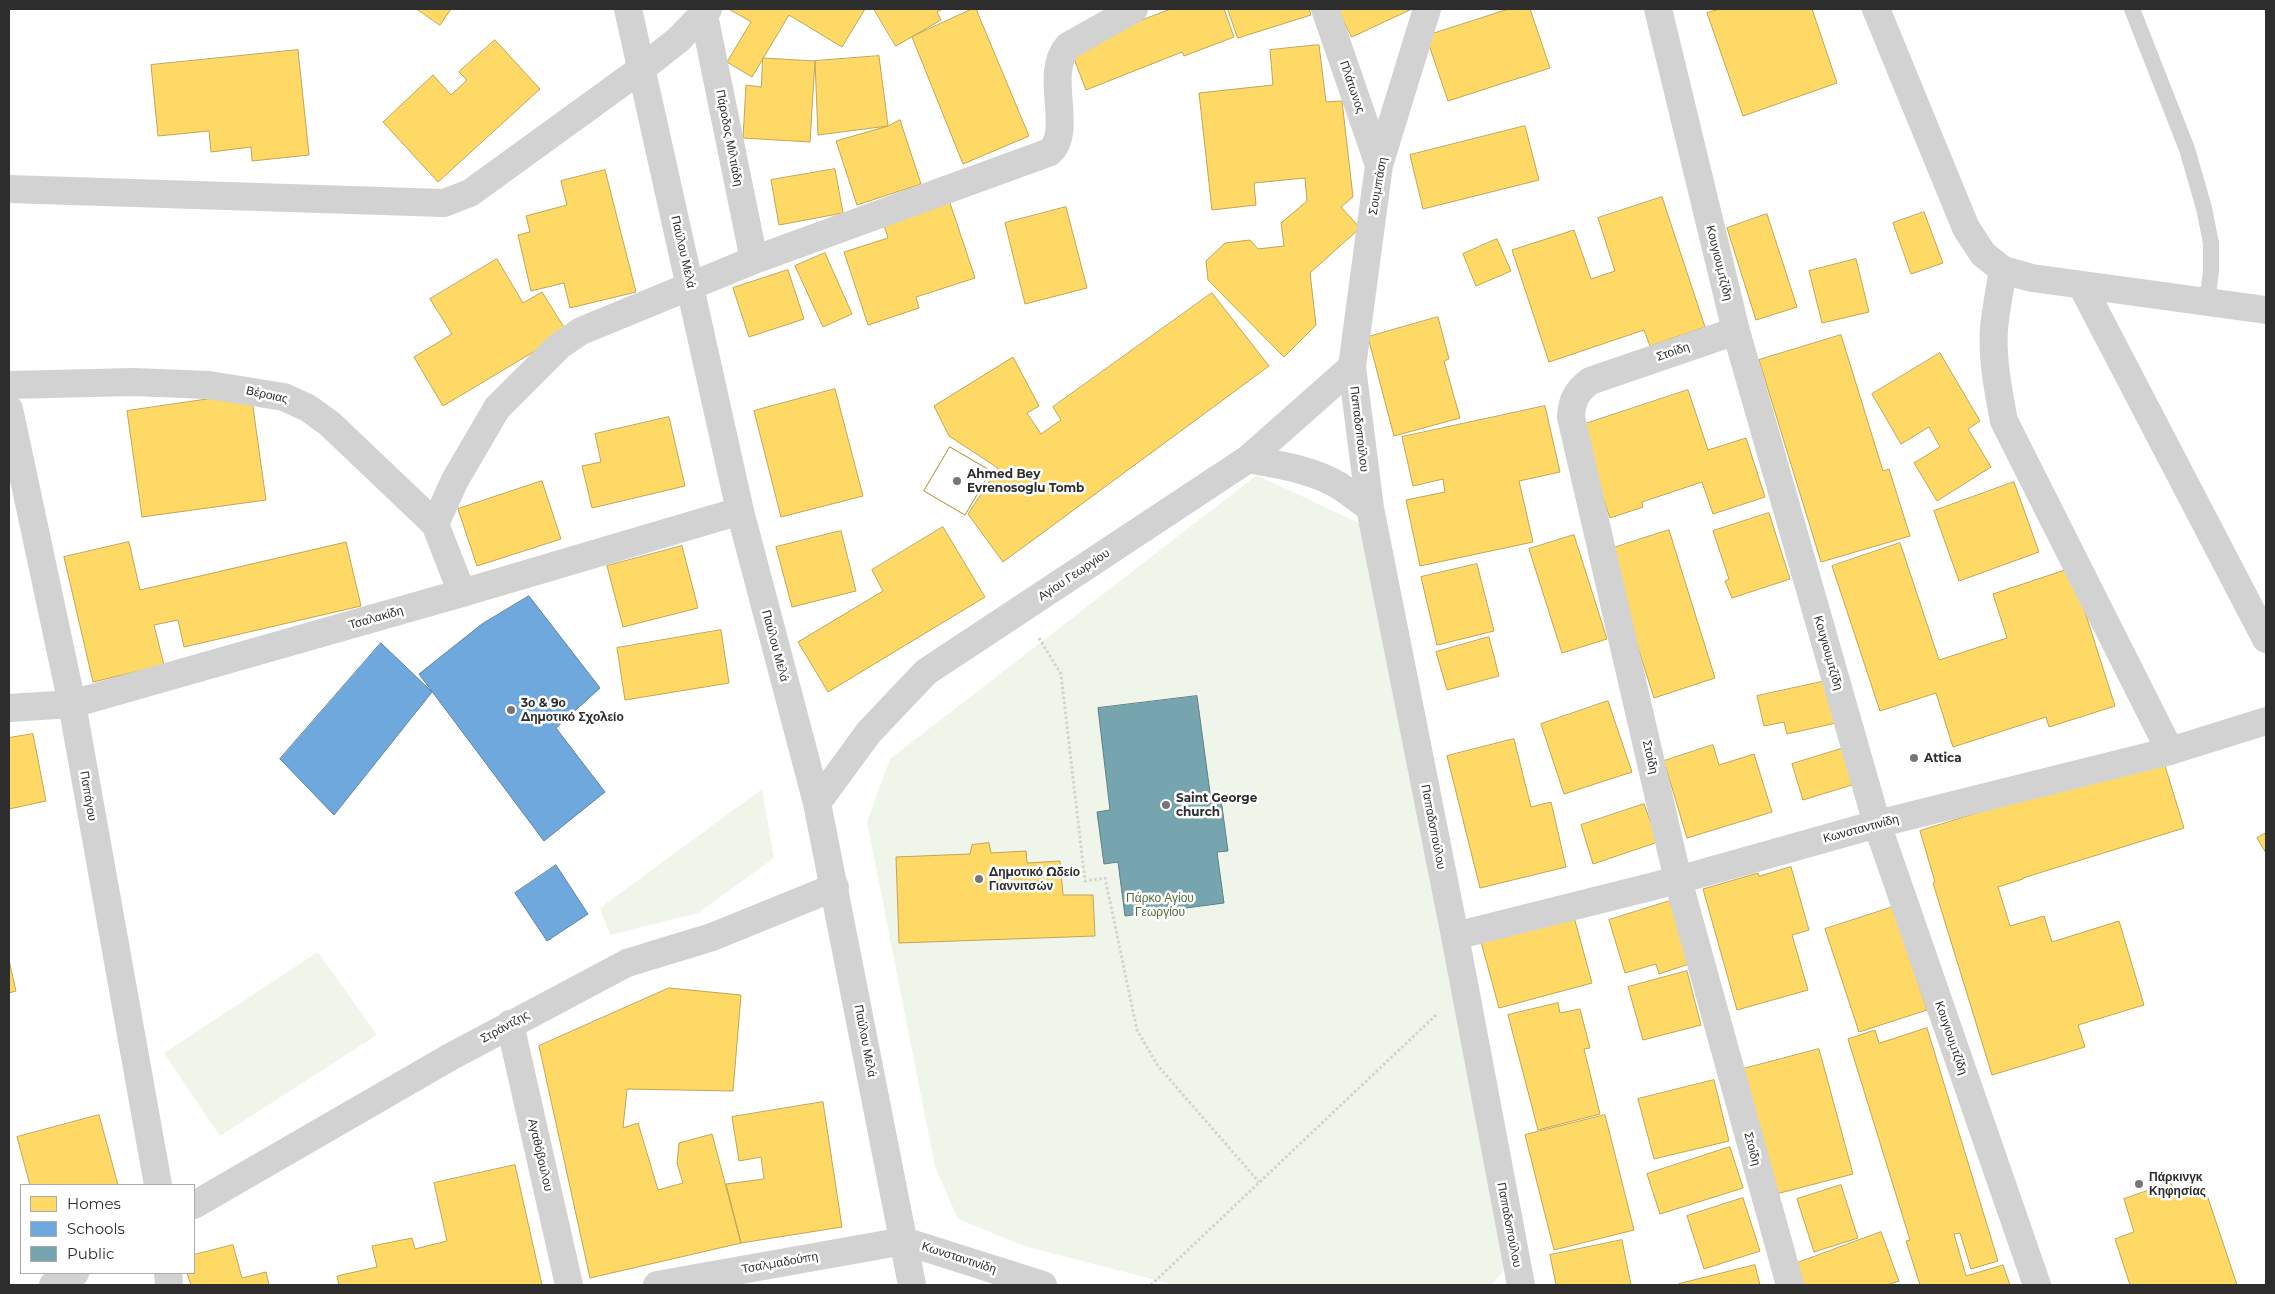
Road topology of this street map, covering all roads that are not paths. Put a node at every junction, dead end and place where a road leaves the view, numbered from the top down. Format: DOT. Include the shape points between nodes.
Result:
graph roads {
  1 [pos="628,9"];
  2 [pos="1134,9"];
  3 [pos="1325,9"];
  4 [pos="1427,9"];
  5 [pos="1658,9"];
  6 [pos="1876,9"];
  7 [pos="2132,9"];
  8 [pos="706,12"];
  9 [pos="641,69"];
  10 [pos="1379,165"];
  11 [pos="9,189"];
  12 [pos="754,260"];
  13 [pos="2003,270"];
  14 [pos="2082,286"];
  15 [pos="691,288"];
  16 [pos="2206,302"];
  17 [pos="2266,310"];
  18 [pos="1736,331"];
  19 [pos="1352,367"];
  20 [pos="9,385"];
  21 [pos="9,409"];
  22 [pos="1248,459"];
  23 [pos="1370,508"];
  24 [pos="740,511"];
  25 [pos="435,524"];
  26 [pos="462,593"];
  27 [pos="2266,639"];
  28 [pos="72,704"];
  29 [pos="9,708"];
  30 [pos="2266,721"];
  31 [pos="2170,751"];
  32 [pos="817,803"];
  33 [pos="1877,824"];
  34 [pos="1678,880"];
  35 [pos="835,887"];
  36 [pos="1455,936"];
  37 [pos="510,1024"];
  38 [pos="158,1184"];
  39 [pos="195,1204"];
  40 [pos="904,1241"];
  41 [pos="73,1274"];
  42 [pos="53,1285"];
  43 [pos="569,1285"];
  44 [pos="657,1285"];
  45 [pos="912,1285"];
  46 [pos="1042,1285"];
  47 [pos="1521,1285"];
  48 [pos="1790,1285"];
  49 [pos="2037,1285"];
  1 -- 9 [label="street, Παύλου Μελά"];
  2 -- 12 [label="street" via="1062,52 1058,96 1060,137 1050,152"];
  3 -- 10 [label="street, Πλάτωνος"];
  4 -- 10 [label="street, Σουμπάση"];
  5 -- 18 [label="street, Κουγιουμτζίδη"];
  6 -- 13 [label="street" via="1966,228 1983,254"];
  7 -- 16 [label="lane" via="2187,149 2204,208 2211,270"];
  8 -- 9 [label="street" via="678,40"];
  8 -- 12 [label="street, Πάροδος Μιλτιάδη"];
  9 -- 11 [label="street" via="470,193 444,203"];
  9 -- 15 [label="street, Παύλου Μελά"];
  10 -- 19 [label="street, Σουμπάση"];
  12 -- 15 [label="street"];
  13 -- 14 [label="street"];
  13 -- 31 [label="street" via="1994,326 1994,353 2004,421"];
  14 -- 16 [label="street"];
  14 -- 27 [label="street"];
  15 -- 24 [label="street, Παύλου Μελά"];
  15 -- 25 [label="street" via="581,331 559,346 497,408 455,480"];
  16 -- 17 [label="street"];
  18 -- 33 [label="street, Κουγιουμτζίδη"];
  18 -- 34 [label="street, Στοίδη" via="1590,381 1578,391 1572,402 1571,417"];
  19 -- 22 [label="street, Αγίου Γεωργίου"];
  19 -- 23 [label="street, Παπαδοπούλου"];
  20 -- 25 [label="street, Βέροιας" via="133,382 209,385 284,397 308,408 330,424"];
  21 -- 28 [label="street, Παπάγου"];
  22 -- 23 [label="street" via="1313,474 1337,485"];
  22 -- 32 [label="street, Αγίου Γεωργίου" via="926,672 869,732"];
  23 -- 36 [label="street, Παπαδοπούλου"];
  24 -- 26 [label="street, Τσαλακίδη"];
  24 -- 32 [label="street, Παύλου Μελά"];
  25 -- 26 [label="street, Βέροιας"];
  26 -- 28 [label="street, Τσαλακίδη"];
  28 -- 29 [label="street, Τσαλακίδη"];
  28 -- 38 [label="street, Παπάγου"];
  30 -- 31 [label="street, Κωνσταντινίδη"];
  31 -- 33 [label="street, Κωνσταντινίδη"];
  32 -- 35 [label="street, Παύλου Μελά"];
  33 -- 34 [label="street, Κωνσταντινίδη"];
  33 -- 49 [label="street, Κουγιουμτζίδη"];
  34 -- 36 [label="street, Κωνσταντινίδη"];
  34 -- 48 [label="street, Στοίδη"];
  35 -- 37 [label="street, Στράντζης" via="712,937 627,963"];
  35 -- 40 [label="street, Παύλου Μελά"];
  36 -- 47 [label="street, Παπαδοπούλου"];
  37 -- 39 [label="street, Στράντζης"];
  37 -- 43 [label="street, Αγαθόβουλου"];
  40 -- 44 [label="street, Τσαλμαδούπη"];
  40 -- 45 [label="street, Παύλου Μελά"];
  40 -- 46 [label="street, Κωνσταντινίδη"];
  41 -- 42 [label="street"];
}
